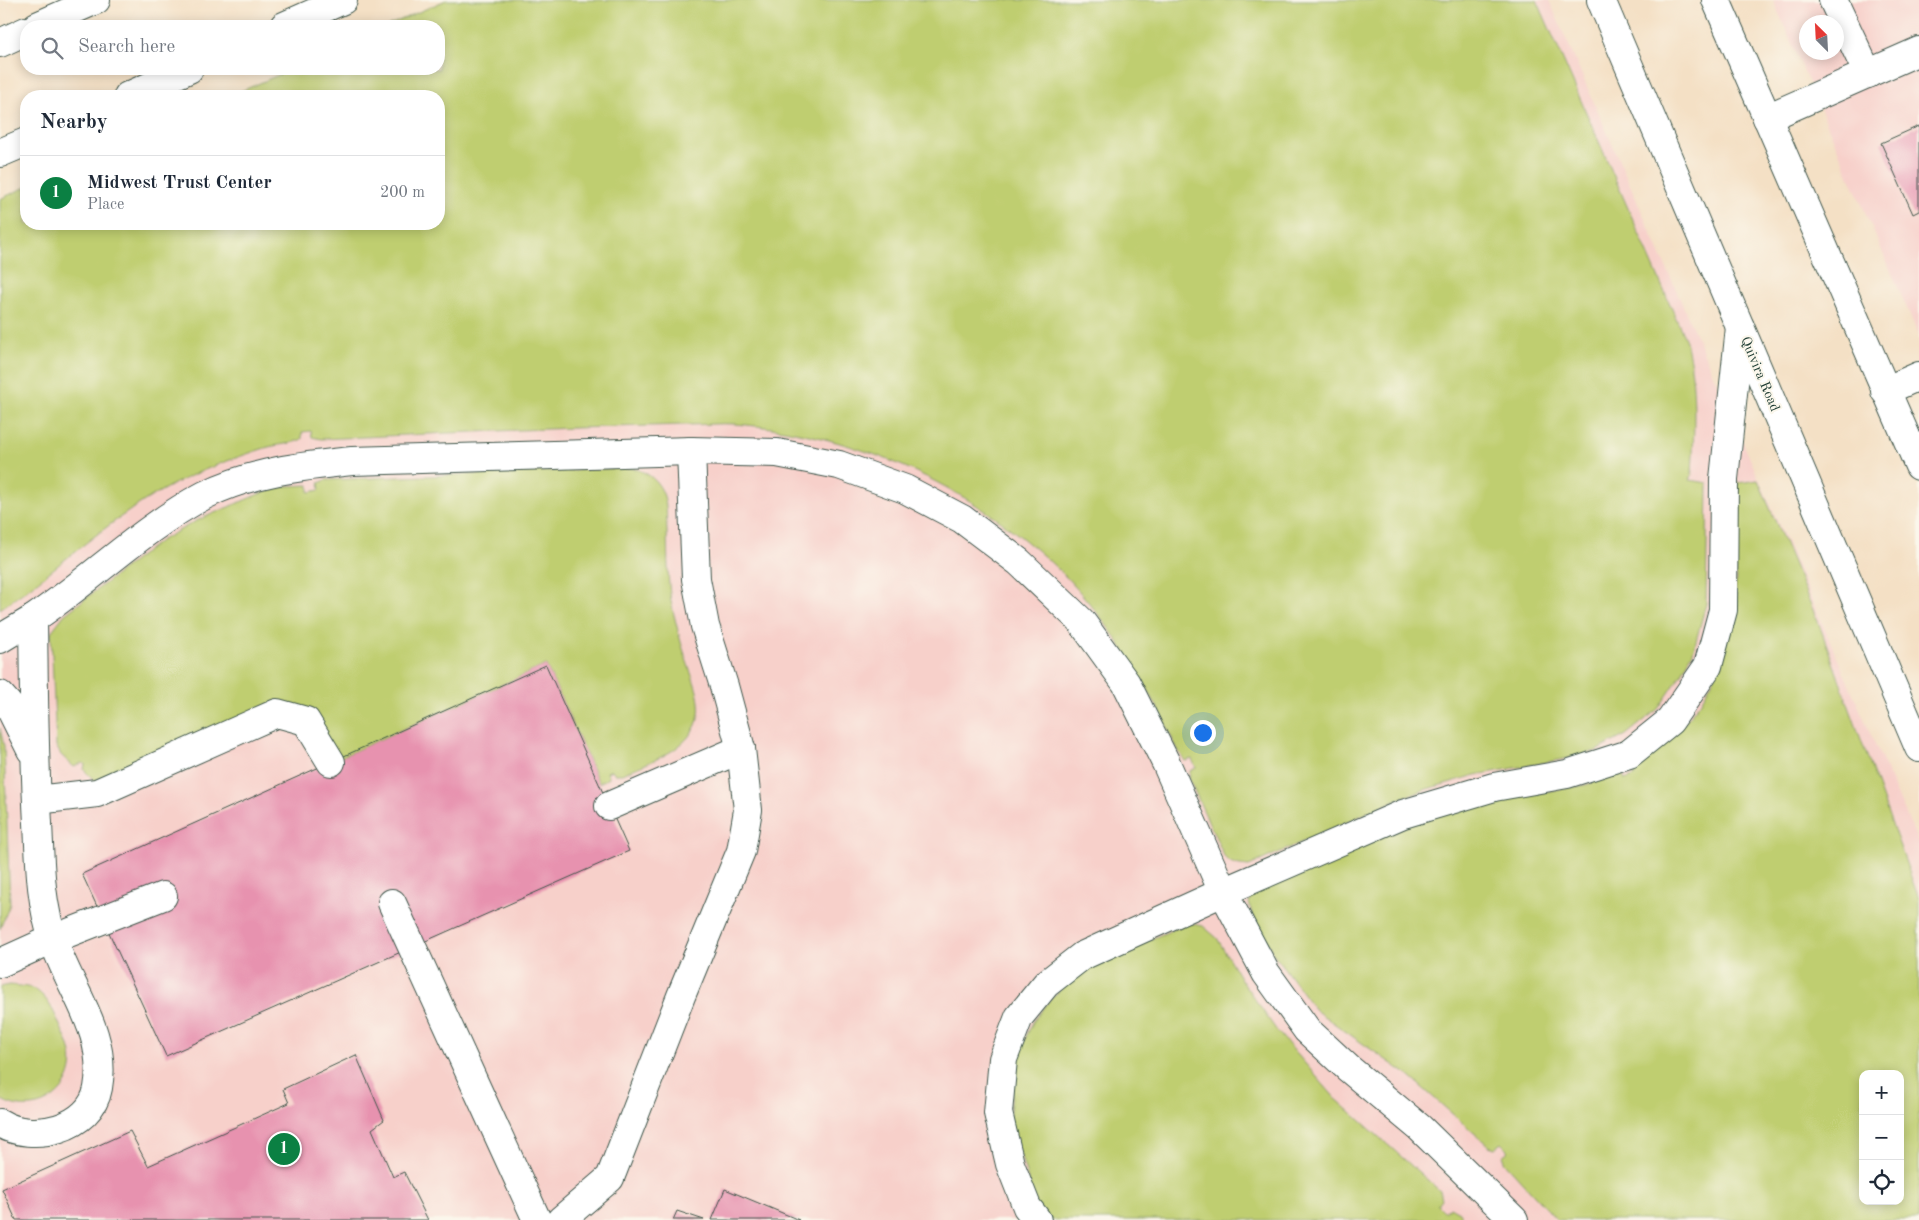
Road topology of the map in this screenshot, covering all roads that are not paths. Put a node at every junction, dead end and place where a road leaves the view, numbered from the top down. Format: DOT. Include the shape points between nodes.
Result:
graph roads {
  1 [pos="96,0"];
  2 [pos="343,0"];
  3 [pos="1601,0"];
  4 [pos="1716,0"];
  5 [pos="1833,0"];
  6 [pos="51,20"];
  7 [pos="298,20"];
  8 [pos="20,34"];
  9 [pos="0,43"];
  10 [pos="1919,51"];
  11 [pos="1868,74"];
  12 [pos="175,75"];
  13 [pos="142,90"];
  14 [pos="1767,118"];
  15 [pos="20,145"];
  16 [pos="0,153"];
  17 [pos="1740,327"];
  18 [pos="1919,376"];
  19 [pos="1885,391"];
  20 [pos="691,451"];
  21 [pos="1919,466"];
  22 [pos="33,619"];
  23 [pos="0,639"];
  24 [pos="0,695"];
  25 [pos="1919,748"];
  26 [pos="741,749"];
  27 [pos="34,756"];
  28 [pos="331,762"];
  29 [pos="37,800"];
  30 [pos="609,806"];
  31 [pos="1223,892"];
  32 [pos="163,896"];
  33 [pos="392,903"];
  34 [pos="53,939"];
  35 [pos="0,963"];
  36 [pos="0,1122"];
  37 [pos="537,1220"];
  38 [pos="561,1220"];
  39 [pos="1037,1220"];
  40 [pos="1514,1220"];
  1 -- 6 [label="street"];
  2 -- 7 [label="street"];
  3 -- 17 [label="street, Quivira Road"];
  4 -- 14 [label="street"];
  5 -- 11 [label="street"];
  8 -- 9 [label="street"];
  10 -- 11 [label="street"];
  11 -- 14 [label="street"];
  12 -- 13 [label="street"];
  14 -- 19 [label="street"];
  15 -- 16 [label="street"];
  17 -- 25 [label="street, Quivira Road"];
  17 -- 31 [label="street" via="1724,479 1724,610 1708,666 1670,721 1629,754 1567,774 1494,787 1402,814"];
  18 -- 19 [label="street"];
  19 -- 21 [label="street"];
  20 -- 22 [label="street" via="352,461 301,466 254,477 206,495 152,528"];
  20 -- 26 [label="street" via="696,579 705,626"];
  20 -- 31 [label="street" via="777,453 839,465 905,488 962,519 1019,562 1081,621 1126,683 1166,763"];
  22 -- 23 [label="street"];
  22 -- 27 [label="street"];
  24 -- 27 [label="street" via="8,704"];
  26 -- 30 [label="street"];
  26 -- 38 [label="street" via="748,810 741,851 610,1178"];
  27 -- 29 [label="street"];
  28 -- 29 [label="street" via="306,721 277,713 96,793"];
  29 -- 34 [label="street" via="42,894"];
  31 -- 39 [label="street" via="1082,956 1046,984 1019,1017 1002,1060 998,1113 1010,1164 1027,1207"];
  31 -- 40 [label="street" via="1266,973 1307,1030 1420,1128"];
  32 -- 34 [label="street"];
  33 -- 37 [label="street"];
  34 -- 35 [label="street"];
  34 -- 36 [label="street" via="94,1031 101,1060 98,1090 86,1113 65,1126 37,1133 10,1129"];
}
